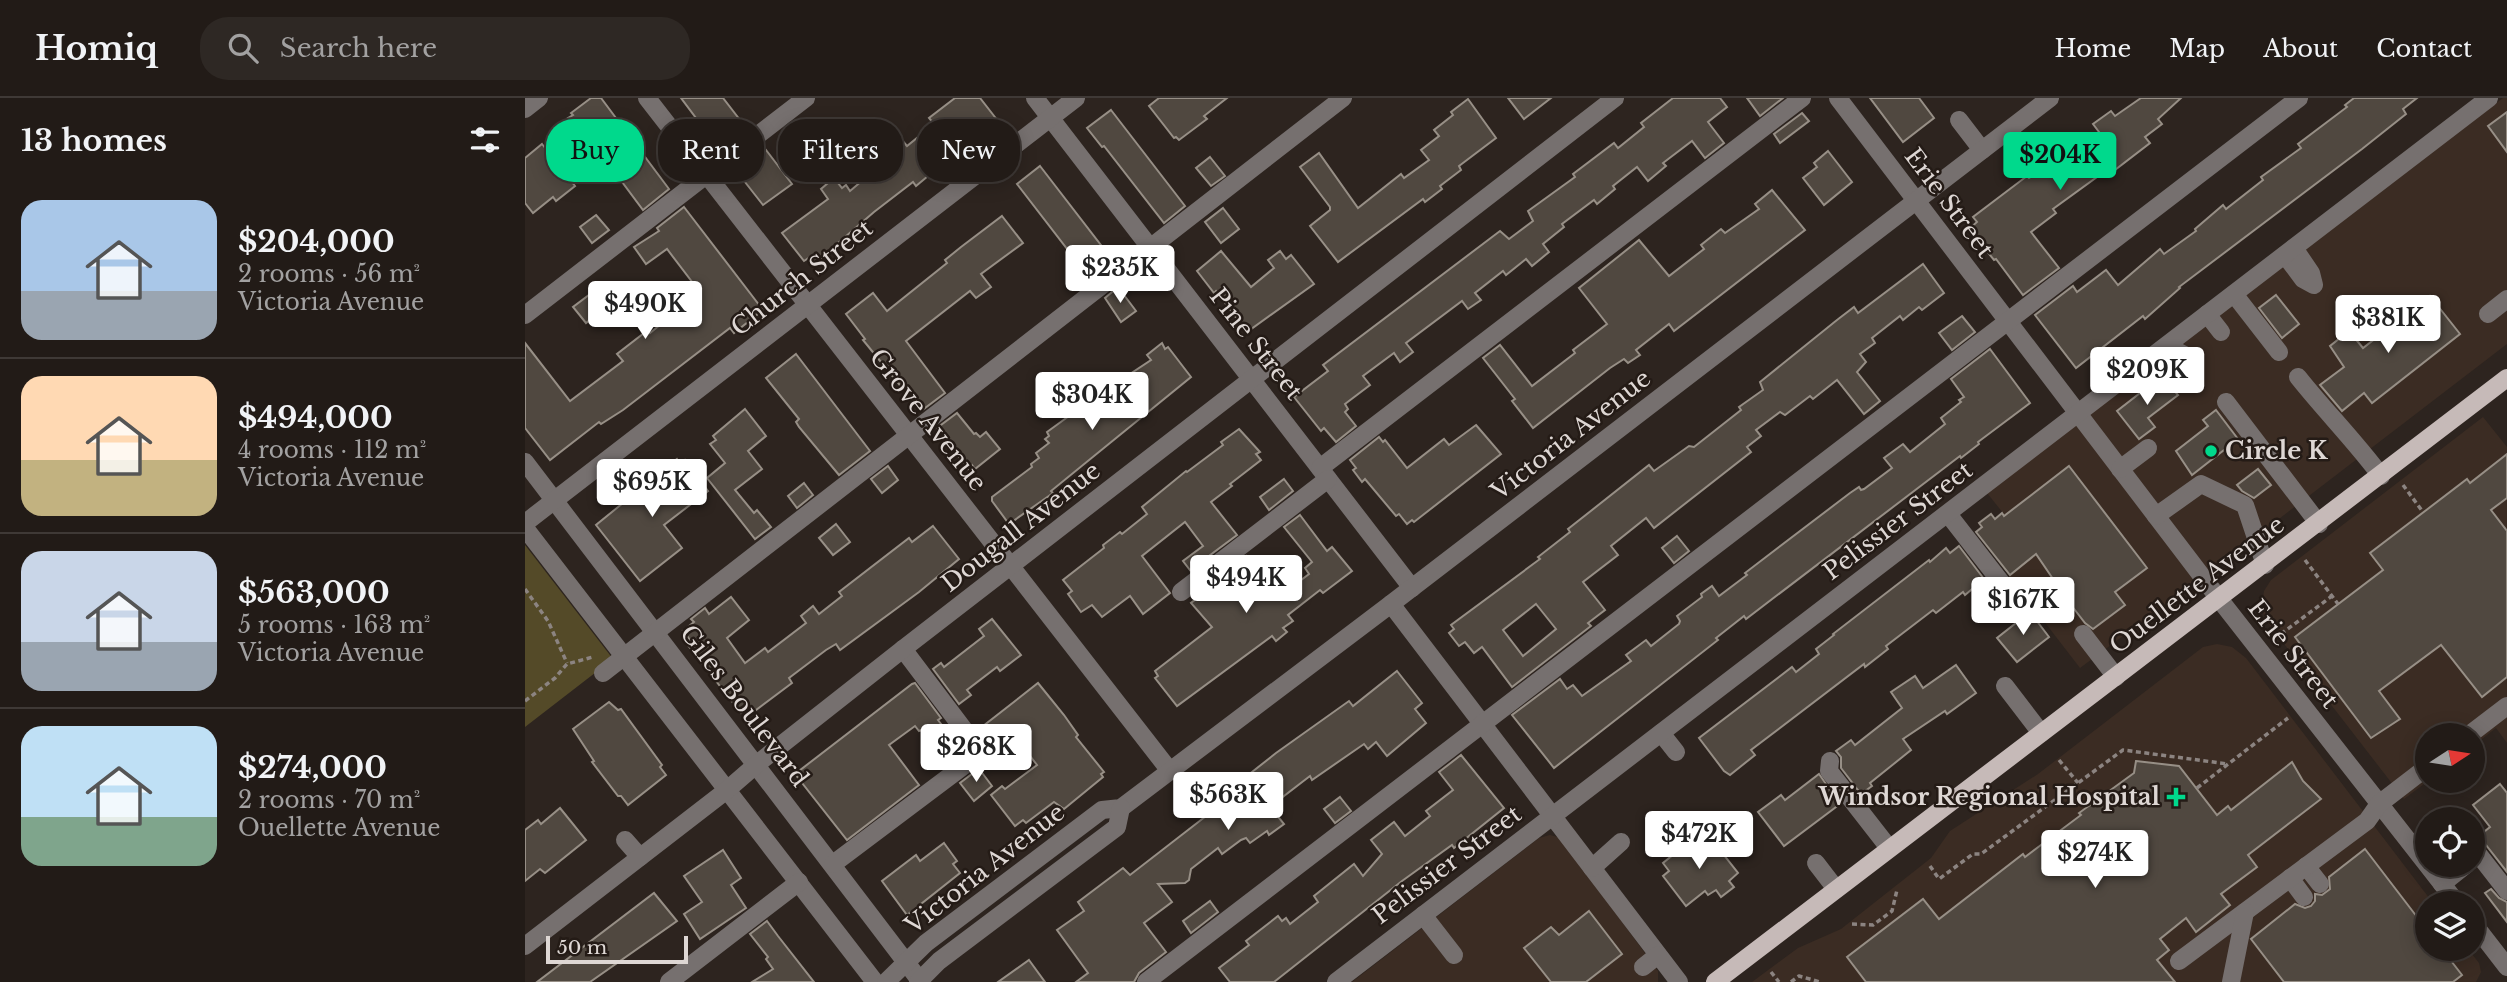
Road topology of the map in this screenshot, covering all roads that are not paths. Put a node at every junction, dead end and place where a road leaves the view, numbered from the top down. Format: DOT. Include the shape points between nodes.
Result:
graph roads {
  1 [pos="539,98"];
  2 [pos="647,98"];
  3 [pos="806,98"];
  4 [pos="1034,98"];
  5 [pos="1076,98"];
  6 [pos="1343,98"];
  7 [pos="1615,98"];
  8 [pos="1802,98"];
  9 [pos="1838,98"];
  10 [pos="2050,98"];
  11 [pos="2299,98"];
  12 [pos="2489,98"];
  13 [pos="525,109"];
  14 [pos="1050,118"];
  15 [pos="664,119"];
  16 [pos="1959,120"];
  17 [pos="764,130"];
  18 [pos="1982,150"];
  19 [pos="697,182"];
  20 [pos="713,182"];
  21 [pos="1916,200"];
  22 [pos="1150,248"];
  23 [pos="2234,294"];
  24 [pos="2507,299"];
  25 [pos="808,305"];
  26 [pos="2207,314"];
  27 [pos="2488,314"];
  28 [pos="525,315"];
  29 [pos="2007,321"];
  30 [pos="2221,332"];
  31 [pos="2167,346"];
  32 [pos="2279,352"];
  33 [pos="2194,359"];
  34 [pos="2298,377"];
  35 [pos="2507,379"];
  36 [pos="1252,380"];
  37 [pos="2226,402"];
  38 [pos="2078,414"];
  39 [pos="909,435"];
  40 [pos="2148,448"];
  41 [pos="525,462"];
  42 [pos="2120,469"];
  43 [pos="1324,473"];
  44 [pos="2381,476"];
  45 [pos="555,500"];
  46 [pos="1948,514"];
  47 [pos="2156,516"];
  48 [pos="2319,524"];
  49 [pos="525,526"];
  50 [pos="2265,565"];
  51 [pos="1011,567"];
  52 [pos="1412,588"];
  53 [pos="1181,592"];
  54 [pos="2011,595"];
  55 [pos="2220,600"];
  56 [pos="1391,604"];
  57 [pos="656,632"];
  58 [pos="2083,634"];
  59 [pos="903,649"];
  60 [pos="624,656"];
  61 [pos="603,673"];
  62 [pos="2116,677"];
  63 [pos="2005,686"];
  64 [pos="2507,706"];
  65 [pos="2485,723"];
  66 [pos="1483,724"];
  67 [pos="1661,733"];
  68 [pos="2041,733"];
  69 [pos="1675,752"];
  70 [pos="1830,761"];
  71 [pos="757,764"];
  72 [pos="1170,771"];
  73 [pos="2415,776"];
  74 [pos="727,790"];
  75 [pos="2379,804"];
  76 [pos="1121,808"];
  77 [pos="1552,816"];
  78 [pos="625,839"];
  79 [pos="1621,842"];
  80 [pos="1889,848"];
  81 [pos="640,857"];
  82 [pos="1816,863"];
  83 [pos="833,864"];
  84 [pos="2306,866"];
  85 [pos="1592,867"];
  86 [pos="2485,868"];
  87 [pos="2450,877"];
  88 [pos="2290,878"];
  89 [pos="799,882"];
  90 [pos="2320,884"];
  91 [pos="2442,884"];
  92 [pos="1836,888"];
  93 [pos="2448,891"];
  94 [pos="2507,891"];
  95 [pos="2304,897"];
  96 [pos="2245,912"];
  97 [pos="1423,915"];
  98 [pos="2485,939"];
  99 [pos="525,946"];
  100 [pos="1454,955"];
  101 [pos="1658,955"];
  102 [pos="2179,961"];
  103 [pos="906,962"];
  104 [pos="1643,967"];
  105 [pos="2507,967"];
  106 [pos="920,981"];
  107 [pos="669,982"];
  108 [pos="875,982"];
  109 [pos="886,982"];
  110 [pos="1146,982"];
  111 [pos="1336,982"];
  112 [pos="1679,982"];
  113 [pos="1715,982"];
  114 [pos="2231,982"];
  1 -- 13 [label="street"];
  2 -- 15 [label="street, Grove Avenue"];
  3 -- 17 [label="street"];
  4 -- 14 [label="street, Pine Street"];
  5 -- 14 [label="street, Church Street"];
  6 -- 22 [label="street"];
  7 -- 36 [label="street, Dougall Avenue"];
  8 -- 43 [label="street"];
  9 -- 21 [label="street, Erie Street"];
  10 -- 18 [label="street, Victoria Avenue"];
  11 -- 29 [label="street"];
  12 -- 23 [label="street, Pelissier Street"];
  14 -- 22 [label="street, Pine Street"];
  14 -- 25 [label="street, Church Street"];
  16 -- 18 [label="street"];
  18 -- 21 [label="street, Victoria Avenue"];
  19 -- 28 [label="street"];
  20 -- 25 [label="street, Grove Avenue"];
  21 -- 29 [label="street, Erie Street"];
  21 -- 52 [label="street, Victoria Avenue"];
  22 -- 36 [label="street, Pine Street"];
  22 -- 39 [label="street"];
  23 -- 26 [label="street, Pelissier Street"];
  23 -- 32 [label="street"];
  24 -- 27 [label="street"];
  25 -- 39 [label="street, Grove Avenue"];
  25 -- 45 [label="street, Church Street"];
  26 -- 30 [label="street"];
  26 -- 31 [label="street, Pelissier Street"];
  29 -- 38 [label="street, Erie Street"];
  29 -- 66 [label="street"];
  31 -- 33 [label="street"];
  31 -- 38 [label="street, Pelissier Street"];
  34 -- 44 [label="street"];
  35 -- 44 [label="main road, Ouellette Avenue"];
  36 -- 43 [label="street, Pine Street"];
  36 -- 51 [label="street, Dougall Avenue"];
  37 -- 48 [label="street"];
  38 -- 42 [label="street, Erie Street"];
  38 -- 46 [label="street, Pelissier Street"];
  39 -- 51 [label="street, Grove Avenue"];
  39 -- 57 [label="street"];
  40 -- 42 [label="street"];
  41 -- 45 [label="street, Giles Boulevard"];
  42 -- 47 [label="street, Erie Street"];
  43 -- 52 [label="street, Pine Street"];
  43 -- 53 [label="street"];
  44 -- 48 [label="main road, Ouellette Avenue"];
  45 -- 49 [label="street, Church Street"];
  45 -- 57 [label="street, Giles Boulevard"];
  46 -- 54 [label="street"];
  46 -- 67 [label="street, Pelissier Street"];
  47 -- 50 [label="street" via="2201,484 2245,505"];
  47 -- 55 [label="street, Erie Street"];
  48 -- 50 [label="main road, Ouellette Avenue"];
  49 -- 60 [label="street"];
  50 -- 55 [label="main road, Ouellette Avenue"];
  51 -- 59 [label="street, Dougall Avenue"];
  51 -- 72 [label="street, Grove Avenue"];
  52 -- 56 [label="street, Victoria Avenue"];
  55 -- 62 [label="main road, Ouellette Avenue"];
  55 -- 75 [label="street, Erie Street"];
  56 -- 66 [label="street"];
  56 -- 72 [label="street, Victoria Avenue"];
  57 -- 60 [label="street"];
  57 -- 71 [label="street, Giles Boulevard"];
  58 -- 62 [label="street"];
  59 -- 71 [label="street, Dougall Avenue"];
  59 -- 83 [label="street" via="974,743 966,764"];
  60 -- 61 [label="street"];
  60 -- 74 [label="street"];
  62 -- 68 [label="main road, Ouellette Avenue"];
  63 -- 68 [label="street"];
  64 -- 65 [label="street"];
  66 -- 77 [label="street"];
  66 -- 110 [label="street"];
  67 -- 69 [label="street"];
  67 -- 77 [label="street, Pelissier Street"];
  68 -- 80 [label="main road, Ouellette Avenue"];
  70 -- 80 [label="street" via="1829,771"];
  71 -- 74 [label="street, Dougall Avenue"];
  71 -- 83 [label="street, Giles Boulevard"];
  72 -- 76 [label="street, Victoria Avenue"];
  73 -- 75 [label="street"];
  74 -- 81 [label="street, Dougall Avenue"];
  74 -- 89 [label="street"];
  75 -- 84 [label="street" via="2367,821"];
  75 -- 91 [label="street, Erie Street"];
  76 -- 103 [label="street, Victoria Avenue" via="1102,810"];
  76 -- 106 [label="street, Victoria Avenue" via="1117,827 939,961"];
  77 -- 85 [label="street"];
  77 -- 97 [label="street, Pelissier Street"];
  78 -- 81 [label="street"];
  79 -- 85 [label="street"];
  80 -- 92 [label="main road, Ouellette Avenue"];
  81 -- 99 [label="street, Dougall Avenue"];
  82 -- 92 [label="street"];
  83 -- 103 [label="street, Giles Boulevard"];
  84 -- 88 [label="street"];
  84 -- 90 [label="street"];
  85 -- 101 [label="street"];
  86 -- 94 [label="street"];
  87 -- 91 [label="street"];
  88 -- 95 [label="street"];
  88 -- 96 [label="street"];
  89 -- 107 [label="street"];
  89 -- 108 [label="street"];
  91 -- 93 [label="street, Erie Street"];
  92 -- 113 [label="main road, Ouellette Avenue"];
  96 -- 102 [label="street"];
  96 -- 114 [label="street"];
  97 -- 100 [label="street"];
  97 -- 111 [label="street, Pelissier Street"];
  98 -- 105 [label="street"];
  101 -- 104 [label="street"];
  101 -- 112 [label="street"];
  103 -- 106 [label="street, Giles Boulevard"];
  103 -- 109 [label="street, Victoria Avenue"];
}
